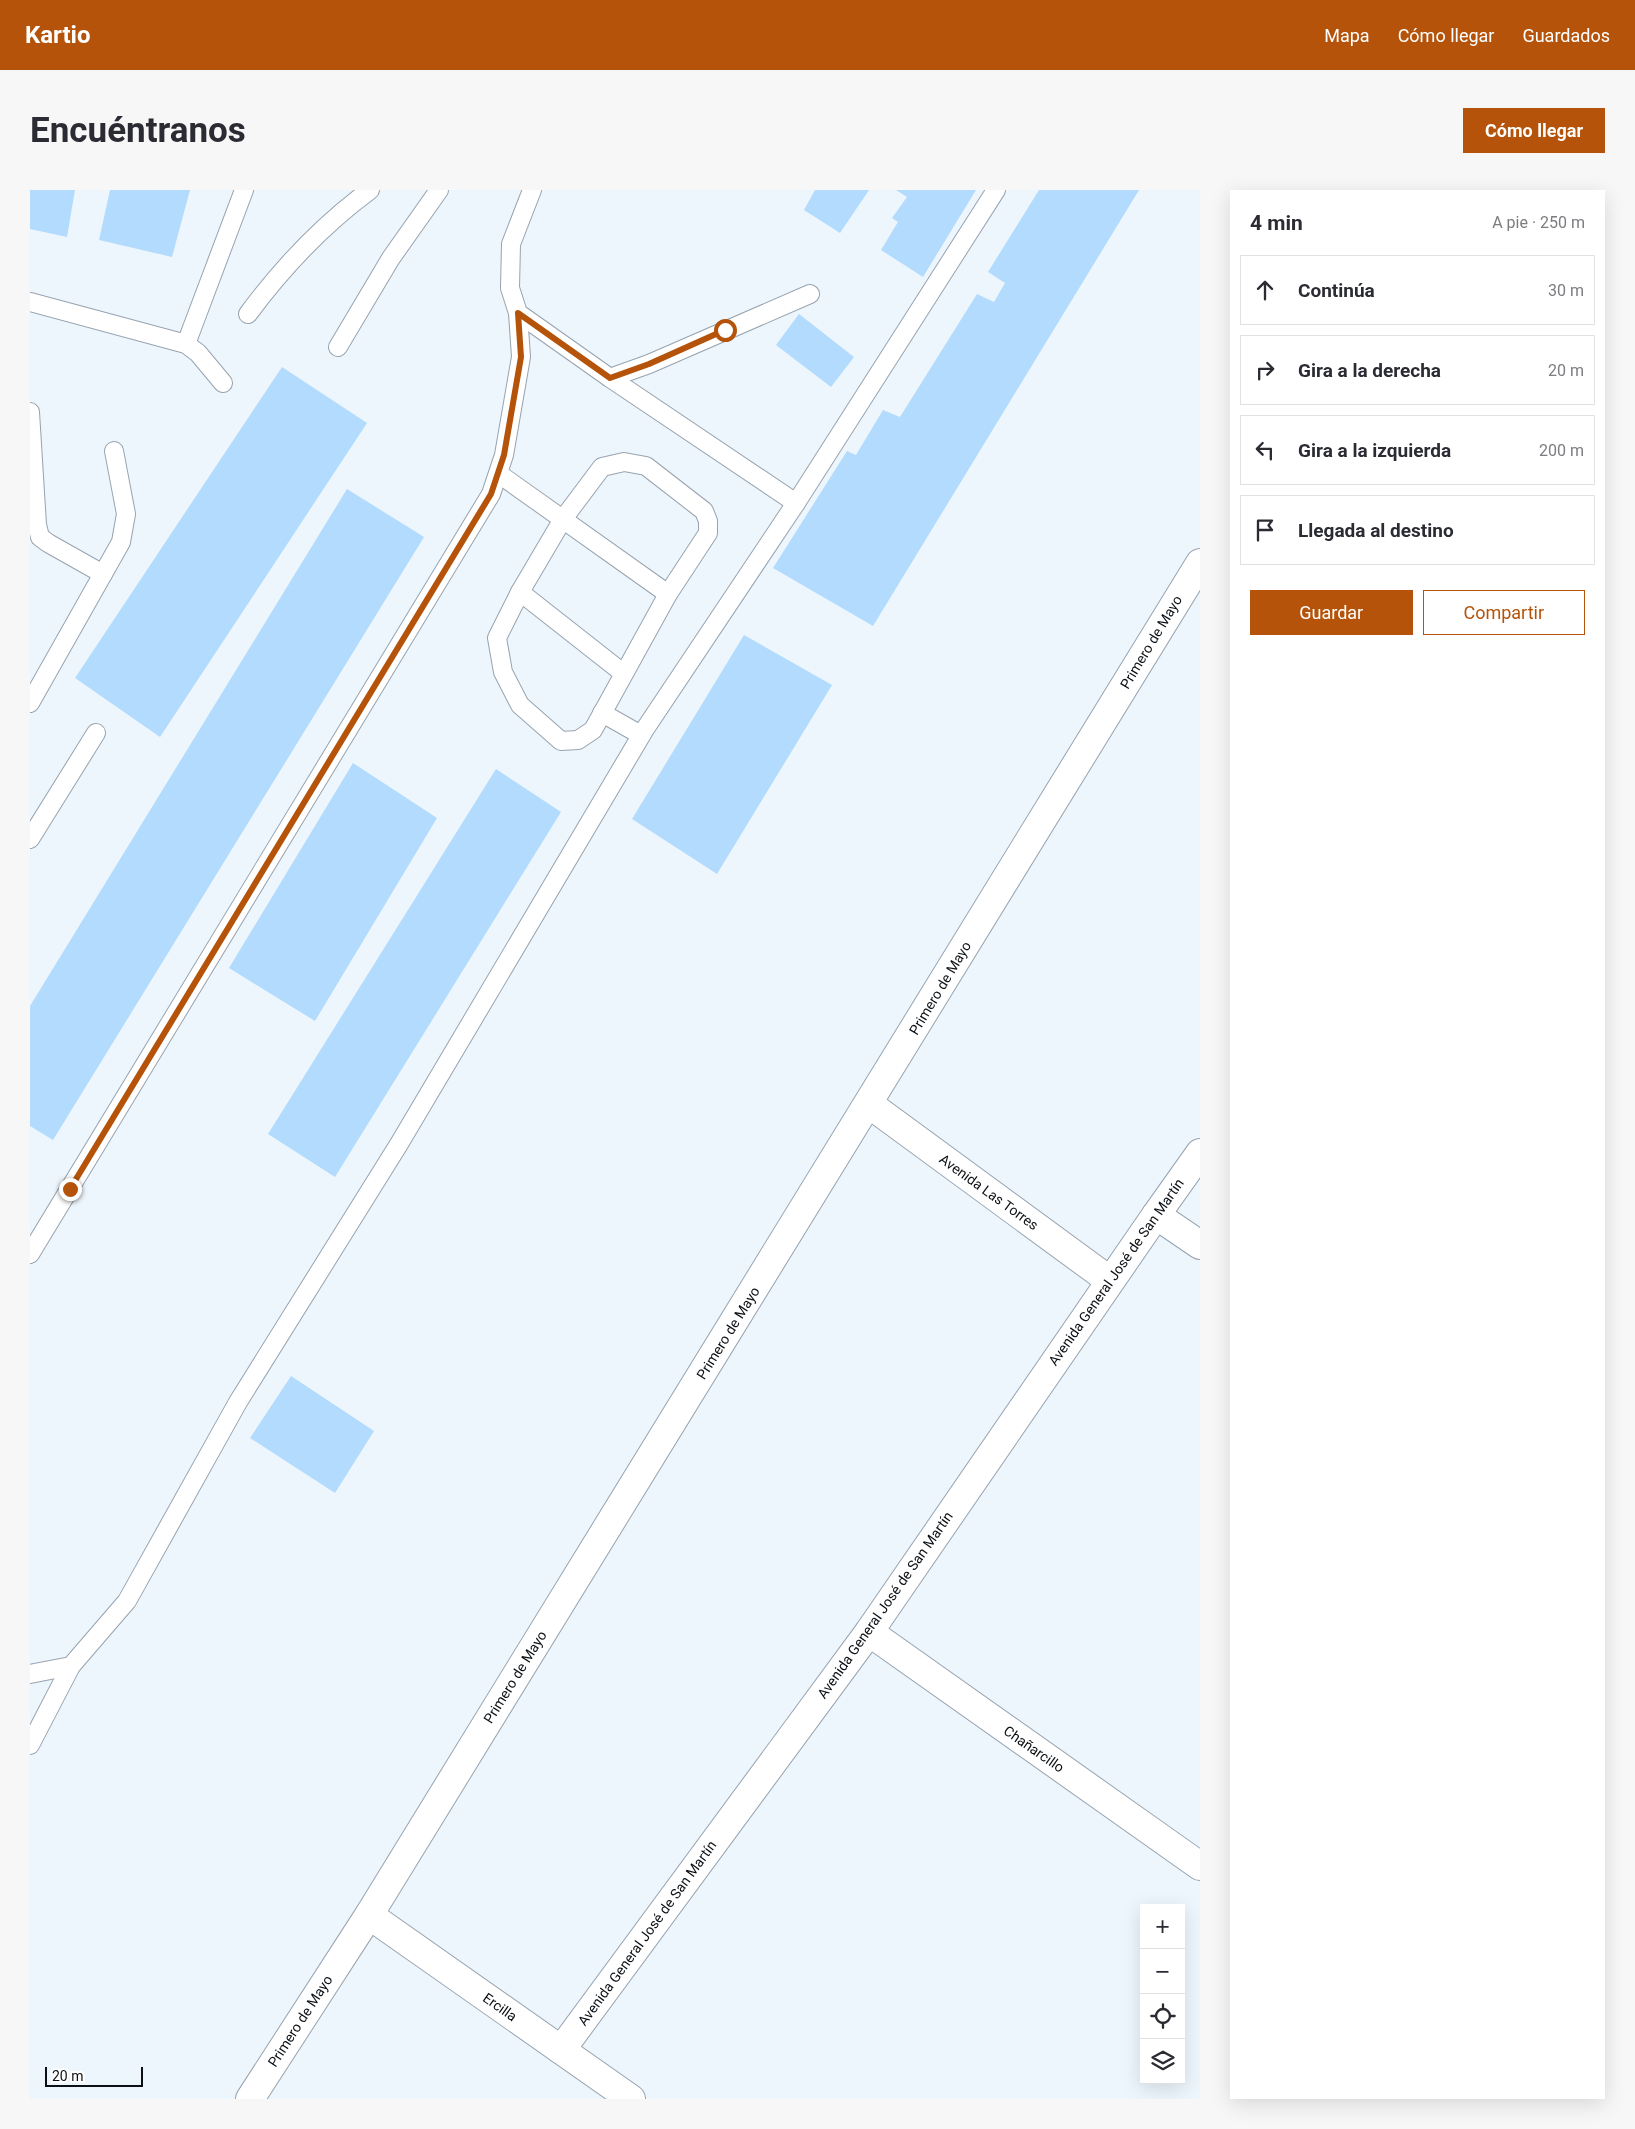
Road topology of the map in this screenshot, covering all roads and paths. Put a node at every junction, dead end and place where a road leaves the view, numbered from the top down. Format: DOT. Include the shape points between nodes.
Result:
graph roads {
  1 [pos="244,190"];
  2 [pos="370,190"];
  3 [pos="439,190"];
  4 [pos="532,190"];
  5 [pos="996,190"];
  6 [pos="810,294"];
  7 [pos="30,302"];
  8 [pos="518,313"];
  9 [pos="248,314"];
  10 [pos="186,344"];
  11 [pos="338,347"];
  12 [pos="610,378"];
  13 [pos="223,383"];
  14 [pos="30,412"];
  15 [pos="114,451"];
  16 [pos="499,474"];
  17 [pos="796,503"];
  18 [pos="563,519"];
  19 [pos="1200,563"];
  20 [pos="103,574"];
  21 [pos="520,592"];
  22 [pos="668,594"];
  23 [pos="623,673"];
  24 [pos="30,703"];
  25 [pos="602,713"];
  26 [pos="96,733"];
  27 [pos="641,735"];
  28 [pos="30,839"];
  29 [pos="869,1104"];
  30 [pos="1200,1153"];
  31 [pos="1156,1215"];
  32 [pos="1200,1245"];
  33 [pos="31,1250"];
  34 [pos="1109,1280"];
  35 [pos="869,1632"];
  36 [pos="71,1666"];
  37 [pos="30,1674"];
  38 [pos="30,1745"];
  39 [pos="1200,1866"];
  40 [pos="369,1915"];
  41 [pos="561,2050"];
  42 [pos="623,2097"];
  43 [pos="250,2099"];
  1 -- 10 [label="lane"];
  2 -- 9 [label="lane" via="312,240"];
  3 -- 11 [label="lane" via="391,258"];
  4 -- 8 [label="lane" via="511,244 510,288"];
  5 -- 17 [label="lane"];
  6 -- 12 [label="lane"];
  7 -- 10 [label="lane"];
  8 -- 12 [label="lane"];
  8 -- 16 [label="lane" via="521,357"];
  10 -- 13 [label="lane" via="198,353"];
  12 -- 17 [label="lane"];
  14 -- 20 [label="lane" via="40,537"];
  15 -- 20 [label="lane" via="126,514 125,528"];
  16 -- 18 [label="lane"];
  16 -- 33 [label="lane" via="491,494"];
  17 -- 27 [label="lane"];
  18 -- 21 [label="lane"];
  18 -- 22 [label="lane"];
  18 -- 22 [label="lane" via="602,467 624,462 646,466 704,510 708,521 708,533"];
  19 -- 29 [label="street, Primero de Mayo"];
  20 -- 24 [label="lane"];
  21 -- 23 [label="lane"];
  21 -- 25 [label="lane" via="496,638 503,672 520,705 561,741 578,740 593,730"];
  22 -- 23 [label="lane"];
  23 -- 25 [label="lane"];
  25 -- 27 [label="lane"];
  26 -- 28 [label="lane"];
  27 -- 36 [label="lane" via="399,1144 238,1402 127,1601"];
  29 -- 34 [label="street, Avenida Las Torres"];
  29 -- 40 [label="street, Primero de Mayo"];
  30 -- 31 [label="street, Avenida General José de San Martín"];
  31 -- 32 [label="street"];
  31 -- 34 [label="street, Avenida General José de San Martín"];
  34 -- 35 [label="street, Avenida General José de San Martín"];
  35 -- 39 [label="street, Chañarcillo"];
  35 -- 41 [label="street, Avenida General José de San Martín"];
  36 -- 37 [label="lane"];
  36 -- 38 [label="lane"];
  40 -- 41 [label="street, Ercilla"];
  40 -- 43 [label="street, Primero de Mayo"];
  41 -- 42 [label="street, Ercilla"];
}
